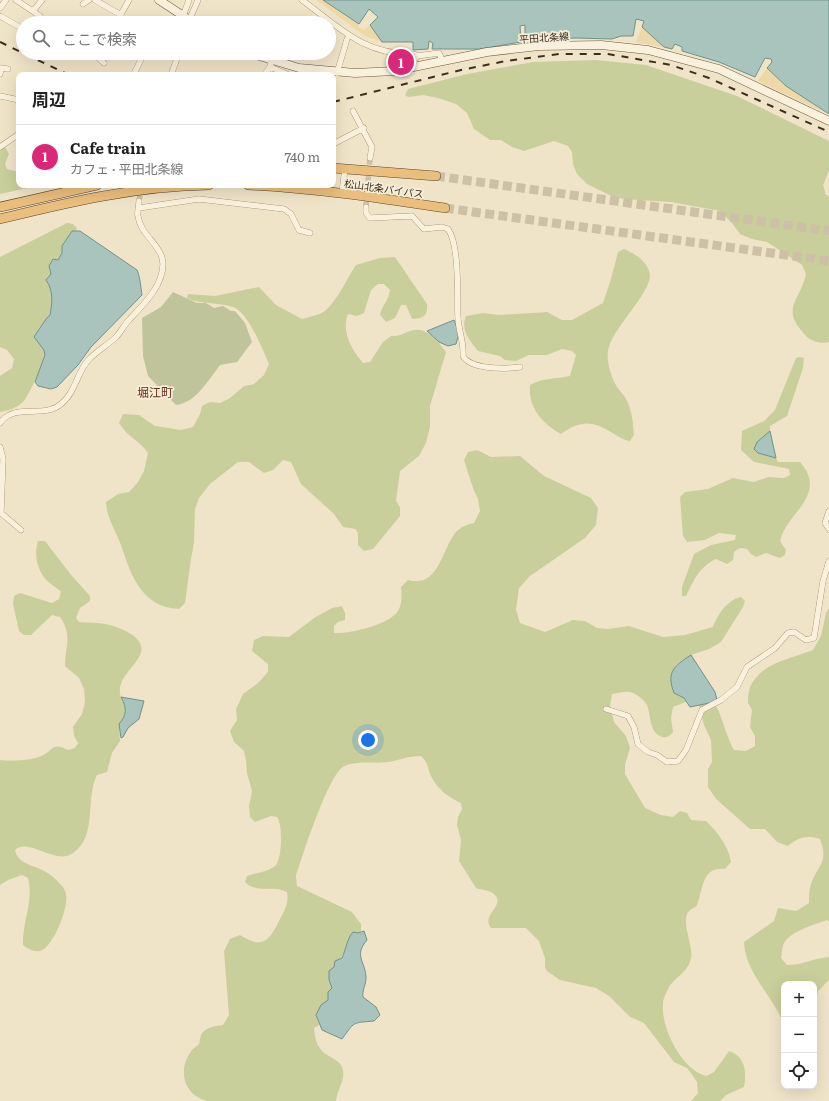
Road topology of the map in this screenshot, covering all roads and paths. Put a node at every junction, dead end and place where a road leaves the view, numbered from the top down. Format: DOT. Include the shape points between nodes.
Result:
graph roads {
  1 [pos="6,0"];
  2 [pos="16,0"];
  3 [pos="42,0"];
  4 [pos="90,0"];
  5 [pos="95,0"];
  6 [pos="129,0"];
  7 [pos="159,0"];
  8 [pos="190,0"];
  9 [pos="198,0"];
  10 [pos="302,0"];
  11 [pos="83,4"];
  12 [pos="0,8"];
  13 [pos="33,11"];
  14 [pos="121,15"];
  15 [pos="0,16"];
  16 [pos="40,16"];
  17 [pos="182,16"];
  18 [pos="188,16"];
  19 [pos="190,16"];
  20 [pos="325,16"];
  21 [pos="336,24"];
  22 [pos="16,25"];
  23 [pos="347,39"];
  24 [pos="417,56"];
  25 [pos="102,60"];
  26 [pos="141,60"];
  27 [pos="176,60"];
  28 [pos="265,60"];
  29 [pos="275,60"];
  30 [pos="104,62"];
  31 [pos="443,62"];
  32 [pos="272,63"];
  33 [pos="415,67"];
  34 [pos="8,69"];
  35 [pos="135,72"];
  36 [pos="172,72"];
  37 [pos="266,72"];
  38 [pos="280,72"];
  39 [pos="330,72"];
  40 [pos="337,73"];
  41 [pos="0,74"];
  42 [pos="0,96"];
  43 [pos="16,99"];
  44 [pos="354,111"];
  45 [pos="829,121"];
  46 [pos="364,128"];
  47 [pos="16,136"];
  48 [pos="336,142"];
  49 [pos="0,147"];
  50 [pos="370,158"];
  51 [pos="336,168"];
  52 [pos="344,168"];
  53 [pos="436,176"];
  54 [pos="83,188"];
  55 [pos="150,188"];
  56 [pos="300,188"];
  57 [pos="342,193"];
  58 [pos="139,201"];
  59 [pos="0,207"];
  60 [pos="366,207"];
  61 [pos="138,208"];
  62 [pos="445,208"];
  63 [pos="0,219"];
  64 [pos="310,233"];
  65 [pos="520,367"];
  66 [pos="0,423"];
  67 [pos="0,447"];
  68 [pos="829,511"];
  69 [pos="829,529"];
  70 [pos="21,530"];
  71 [pos="829,561"];
  72 [pos="606,709"];
  1 -- 12 [label="street"];
  2 -- 13 [label="street"];
  3 -- 13 [label="street"];
  4 -- 11 [label="street"];
  5 -- 14 [label="street"];
  6 -- 14 [label="street"];
  7 -- 17 [label="main road"];
  8 -- 18 [label="street"];
  9 -- 19 [label="street"];
  10 -- 20 [label="street"];
  13 -- 16 [label="street"];
  15 -- 22 [label="street"];
  21 -- 24 [label="street" via="369,47 389,53"];
  23 -- 40 [label="street"];
  24 -- 31 [label="street" via="438,53"];
  24 -- 33 [label="street" via="414,61"];
  25 -- 30 [label="street"];
  26 -- 35 [label="street"];
  27 -- 36 [label="street"];
  28 -- 32 [label="main road, 平田北条線"];
  29 -- 32 [label="street"];
  31 -- 33 [label="main road, 平田北条線"];
  31 -- 45 [label="main road, 平田北条線" via="487,52 539,46 601,45 648,50 719,69"];
  32 -- 37 [label="street"];
  32 -- 38 [label="street"];
  32 -- 39 [label="main road, 平田北条線"];
  33 -- 40 [label="main road, 平田北条線" via="394,71"];
  34 -- 41 [label="street" via="1,68"];
  42 -- 43 [label="street"];
  44 -- 46 [label="street"];
  46 -- 48 [label="street"];
  46 -- 50 [label="street" via="372,147"];
  47 -- 49 [label="street"];
  51 -- 52 [label="highway, 松山北条バイパス"];
  52 -- 53 [label="highway, 松山北条バイパス"];
  52 -- 57 [label="street"];
  54 -- 59 [label="highway"];
  55 -- 63 [label="highway" via="108,194"];
  56 -- 57 [label="highway, 松山北条バイパス"];
  57 -- 62 [label="highway, 松山北条バイパス"];
  58 -- 61 [label="street"];
  60 -- 65 [label="street" via="366,213 370,218 412,216 424,229 448,229 454,251 463,356 468,361 494,369"];
  61 -- 64 [label="street" via="199,199 284,209 291,214 299,230"];
  61 -- 66 [label="street" via="140,226 162,259 163,270 154,290 117,336 86,362 63,403 50,410 13,413 3,418"];
  67 -- 70 [label="street" via="3,459 1,513"];
  68 -- 69 [label="street" via="825,523"];
  71 -- 72 [label="street" via="823,581 814,638 806,640 794,632 788,633 775,648 747,667 737,687 718,702 702,710 686,750 678,761 667,762 645,750 638,744 628,716"];
}
